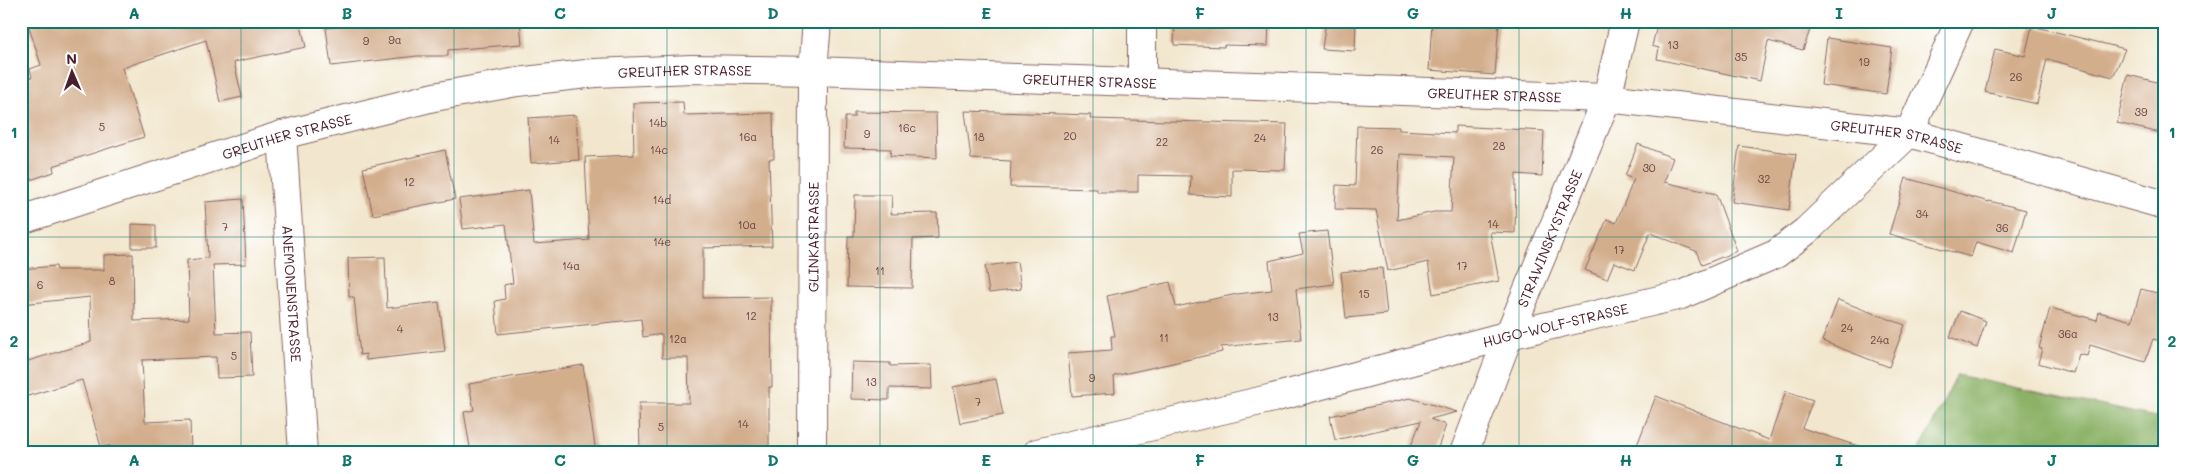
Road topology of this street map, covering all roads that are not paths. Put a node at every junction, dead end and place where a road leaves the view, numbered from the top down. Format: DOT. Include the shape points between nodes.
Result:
graph roads {
  1 [pos="816,21"];
  2 [pos="1142,21"];
  3 [pos="1625,21"];
  4 [pos="1960,21"];
  5 [pos="814,71"];
  6 [pos="1142,82"];
  7 [pos="1607,98"];
  8 [pos="1909,133"];
  9 [pos="282,135"];
  10 [pos="2165,205"];
  11 [pos="21,220"];
  12 [pos="1509,335"];
  13 [pos="303,453"];
  14 [pos="812,453"];
  15 [pos="1037,453"];
  16 [pos="1464,453"];
  1 -- 5 [label="street, GLINKASTRASSE"];
  2 -- 6 [label="street"];
  3 -- 7 [label="street, STRAWINSKYSTRASSE"];
  4 -- 8 [label="street, HUGO-WOLF-STRASSE"];
  5 -- 6 [label="street, GREUTHER STRASSE"];
  5 -- 9 [label="street, GREUTHER STRASSE" via="692,69 595,73 434,97"];
  5 -- 14 [label="street, GLINKASTRASSE"];
  6 -- 7 [label="street, GREUTHER STRASSE"];
  7 -- 8 [label="street, GREUTHER STRASSE"];
  7 -- 12 [label="street, STRAWINSKYSTRASSE"];
  8 -- 10 [label="street, GREUTHER STRASSE"];
  8 -- 12 [label="street, HUGO-WOLF-STRASSE" via="1806,231 1776,254 1681,295"];
  9 -- 11 [label="street, GREUTHER STRASSE"];
  9 -- 13 [label="street, ANEMONENSTRASSE"];
  12 -- 15 [label="street, HUGO-WOLF-STRASSE" via="1274,398"];
  12 -- 16 [label="street, STRAWINSKYSTRASSE"];
}
